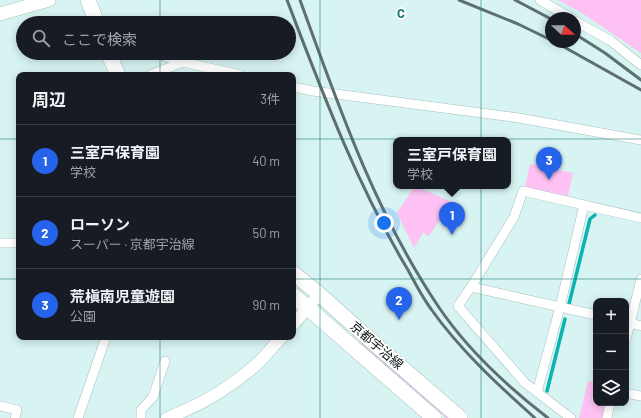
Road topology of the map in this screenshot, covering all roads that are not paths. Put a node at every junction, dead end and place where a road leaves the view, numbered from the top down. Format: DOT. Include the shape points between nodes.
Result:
graph roads {
  1 [pos="49,0"];
  2 [pos="88,0"];
  3 [pos="540,0"];
  4 [pos="561,12"];
  5 [pos="0,14"];
  6 [pos="94,16"];
  7 [pos="581,24"];
  8 [pos="111,60"];
  9 [pos="159,60"];
  10 [pos="177,60"];
  11 [pos="183,62"];
  12 [pos="641,65"];
  13 [pos="117,72"];
  14 [pos="155,72"];
  15 [pos="157,72"];
  16 [pos="227,72"];
  17 [pos="296,88"];
  18 [pos="641,140"];
  19 [pos="584,205"];
  20 [pos="641,218"];
  21 [pos="0,243"];
  22 [pos="16,243"];
  23 [pos="296,275"];
  24 [pos="641,279"];
  25 [pos="471,287"];
  26 [pos="320,294"];
  27 [pos="296,297"];
  28 [pos="560,307"];
  29 [pos="308,308"];
  30 [pos="593,314"];
  31 [pos="629,320"];
  32 [pos="296,322"];
  33 [pos="629,323"];
  34 [pos="641,326"];
  35 [pos="105,340"];
  36 [pos="279,340"];
  37 [pos="165,361"];
  38 [pos="536,392"];
  39 [pos="629,394"];
  40 [pos="641,396"];
  41 [pos="0,406"];
  42 [pos="609,406"];
  43 [pos="15,418"];
  44 [pos="78,418"];
  45 [pos="141,418"];
  46 [pos="167,418"];
  47 [pos="434,418"];
  48 [pos="460,418"];
  49 [pos="571,418"];
  50 [pos="606,418"];
  1 -- 5 [label="main road"];
  2 -- 6 [label="main road"];
  3 -- 4 [label="street"];
  7 -- 12 [label="street" via="611,41"];
  8 -- 13 [label="main road"];
  9 -- 14 [label="street" via="161,64"];
  10 -- 11 [label="street"];
  11 -- 15 [label="street"];
  11 -- 16 [label="street"];
  17 -- 18 [label="street" via="519,118"];
  19 -- 20 [label="street"];
  19 -- 25 [label="street" via="523,191 514,217"];
  19 -- 28 [label="street"];
  21 -- 22 [label="street"];
  23 -- 26 [label="main road, 京都宇治線"];
  24 -- 31 [label="street"];
  25 -- 28 [label="street"];
  25 -- 38 [label="street" via="458,306 525,383"];
  26 -- 29 [label="street"];
  26 -- 48 [label="main road, 京都宇治線"];
  27 -- 29 [label="main road, 京都宇治線"];
  28 -- 30 [label="street"];
  28 -- 38 [label="street"];
  29 -- 32 [label="street"];
  29 -- 47 [label="main road, 京都宇治線"];
  33 -- 34 [label="street"];
  35 -- 44 [label="street"];
  36 -- 46 [label="street" via="259,362 228,387 190,409"];
  37 -- 45 [label="street" via="153,397 141,410"];
  38 -- 49 [label="street"];
  39 -- 40 [label="street"];
  41 -- 43 [label="street" via="16,410"];
  42 -- 50 [label="street"];
}
